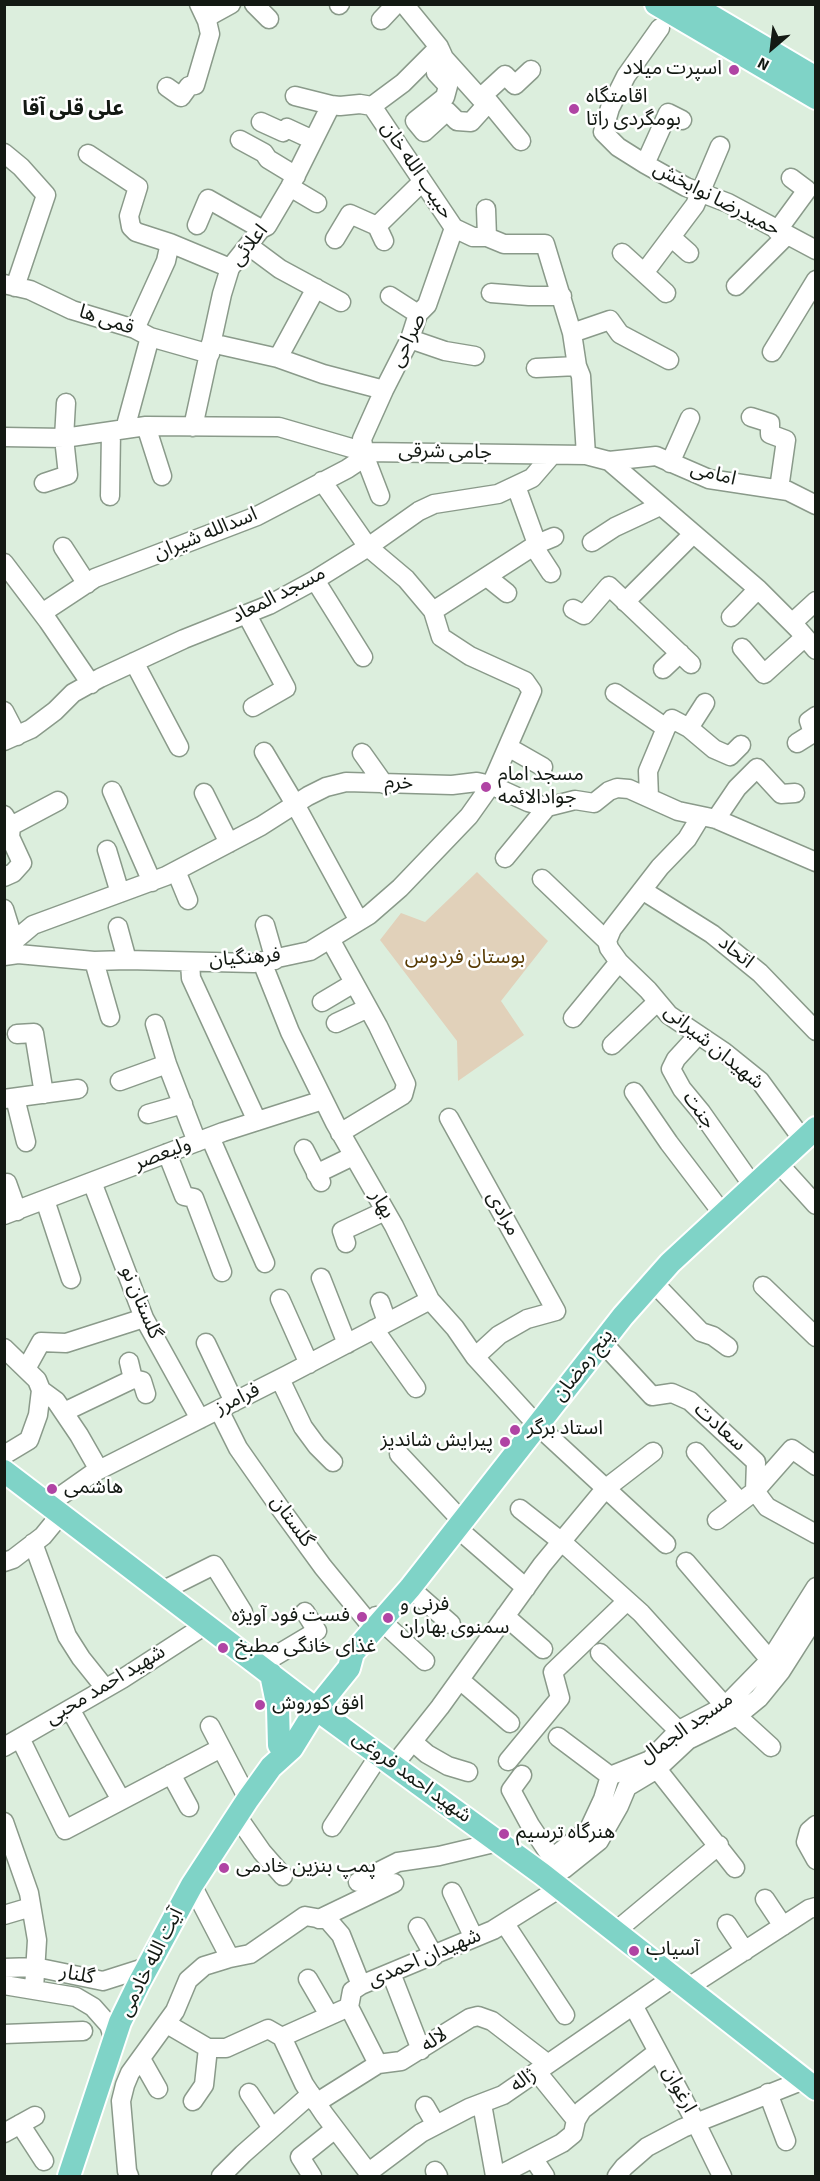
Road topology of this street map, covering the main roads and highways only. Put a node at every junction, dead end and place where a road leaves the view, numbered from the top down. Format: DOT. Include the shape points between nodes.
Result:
graph roads {
  1 [pos="656,4"];
  2 [pos="691,4"];
  3 [pos="816,78"];
  4 [pos="816,98"];
  5 [pos="809,1134"];
  6 [pos="4,1471"];
  7 [pos="353,1653"];
  8 [pos="266,1670"];
  9 [pos="341,1677"];
  10 [pos="312,1705"];
  11 [pos="348,1732"];
  12 [pos="285,1746"];
  13 [pos="809,2079"];
  14 [pos="74,2175"];
  1 -- 4 [label="main road"];
  2 -- 3 [label="main road"];
  5 -- 7 [label="main road, پنج رمضان" via="653,1282 410,1588 376,1622"];
  6 -- 8 [label="main road, شهید احمد فروغی"];
  7 -- 9 [label="main road, پنج رمضان" via="349,1668"];
  7 -- 10 [label="main road, پنج رمضان" via="339,1661"];
  8 -- 10 [label="main road, شهید احمد فروغی"];
  8 -- 12 [label="main road"];
  9 -- 10 [label="main road, پنج رمضان"];
  9 -- 11 [label="main road" via="339,1710"];
  10 -- 11 [label="main road, شهید احمد فروغی"];
  10 -- 12 [label="main road, آیت الله خادمی"];
  11 -- 12 [label="main road" via="313,1733"];
  11 -- 13 [label="main road, شهید احمد فروغی" via="498,1842 547,1866 560,1888"];
  12 -- 14 [label="main road, آیت الله خادمی" via="192,1885 112,2033"];
}
